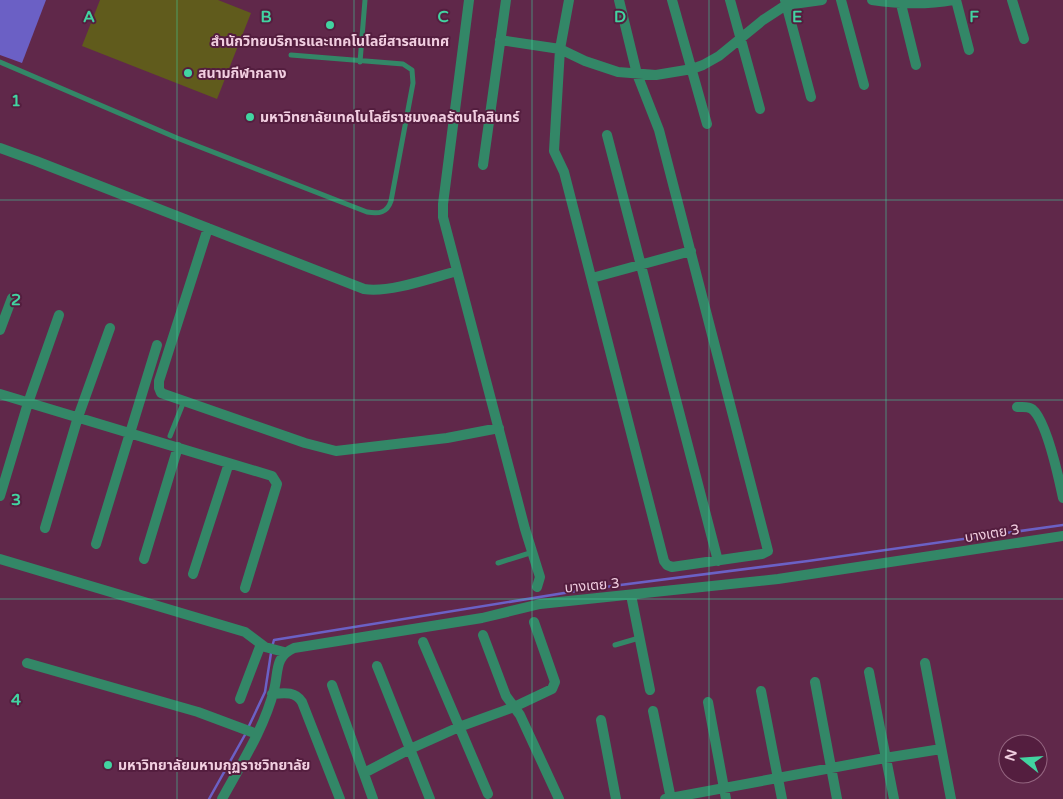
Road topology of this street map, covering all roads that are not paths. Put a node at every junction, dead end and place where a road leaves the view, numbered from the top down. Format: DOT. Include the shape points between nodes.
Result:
graph roads {
  1 [pos="365,0"];
  2 [pos="469,0"];
  3 [pos="506,0"];
  4 [pos="569,0"];
  5 [pos="619,0"];
  6 [pos="672,0"];
  7 [pos="730,0"];
  8 [pos="822,0"];
  9 [pos="841,0"];
  10 [pos="872,0"];
  11 [pos="954,0"];
  12 [pos="1012,0"];
  13 [pos="900,1"];
  14 [pos="786,3"];
  15 [pos="740,38"];
  16 [pos="1024,39"];
  17 [pos="500,40"];
  18 [pos="560,49"];
  19 [pos="968,50"];
  20 [pos="291,55"];
  21 [pos="0,62"];
  22 [pos="360,62"];
  23 [pos="916,65"];
  24 [pos="692,69"];
  25 [pos="637,74"];
  26 [pos="864,85"];
  27 [pos="810,97"];
  28 [pos="760,109"];
  29 [pos="707,124"];
  30 [pos="607,135"];
  31 [pos="0,148"];
  32 [pos="483,165"];
  33 [pos="208,228"];
  34 [pos="691,250"];
  35 [pos="641,263"];
  36 [pos="457,271"];
  37 [pos="592,278"];
  38 [pos="12,298"];
  39 [pos="59,315"];
  40 [pos="110,328"];
  41 [pos="0,330"];
  42 [pos="157,345"];
  43 [pos="0,394"];
  44 [pos="185,400"];
  45 [pos="28,403"];
  46 [pos="1018,406"];
  47 [pos="78,417"];
  48 [pos="499,428"];
  49 [pos="130,432"];
  50 [pos="170,436"];
  51 [pos="178,447"];
  52 [pos="229,463"];
  53 [pos="0,496"];
  54 [pos="1063,498"];
  55 [pos="45,528"];
  56 [pos="1063,536"];
  57 [pos="96,544"];
  58 [pos="533,552"];
  59 [pos="0,559"];
  60 [pos="144,559"];
  61 [pos="718,561"];
  62 [pos="498,563"];
  63 [pos="194,574"];
  64 [pos="538,587"];
  65 [pos="245,588"];
  66 [pos="631,595"];
  67 [pos="534,622"];
  68 [pos="483,635"];
  69 [pos="639,638"];
  70 [pos="423,642"];
  71 [pos="263,645"];
  72 [pos="615,645"];
  73 [pos="280,651"];
  74 [pos="27,663"];
  75 [pos="925,663"];
  76 [pos="377,666"];
  77 [pos="869,672"];
  78 [pos="815,682"];
  79 [pos="332,685"];
  80 [pos="650,690"];
  81 [pos="761,692"];
  82 [pos="272,694"];
  83 [pos="240,699"];
  84 [pos="708,702"];
  85 [pos="514,707"];
  86 [pos="653,711"];
  87 [pos="601,720"];
  88 [pos="460,727"];
  89 [pos="254,732"];
  90 [pos="410,749"];
  91 [pos="941,749"];
  92 [pos="886,758"];
  93 [pos="831,768"];
  94 [pos="364,773"];
  95 [pos="778,778"];
  96 [pos="724,788"];
  97 [pos="488,794"];
  98 [pos="222,799"];
  99 [pos="340,799"];
  100 [pos="373,799"];
  101 [pos="430,799"];
  102 [pos="559,799"];
  103 [pos="616,799"];
  104 [pos="669,799"];
  105 [pos="726,799"];
  106 [pos="782,799"];
  107 [pos="837,799"];
  108 [pos="894,799"];
  109 [pos="950,799"];
  1 -- 22 [label="lane"];
  2 -- 36 [label="street" via="443,204 443,217"];
  3 -- 17 [label="street"];
  4 -- 18 [label="street"];
  5 -- 25 [label="street"];
  6 -- 24 [label="street"];
  7 -- 15 [label="street"];
  8 -- 14 [label="street"];
  9 -- 26 [label="street"];
  10 -- 13 [label="street"];
  11 -- 13 [label="street" via="936,3"];
  11 -- 19 [label="street"];
  12 -- 16 [label="street"];
  13 -- 23 [label="street"];
  14 -- 15 [label="street"];
  14 -- 27 [label="street"];
  15 -- 24 [label="street" via="719,56"];
  15 -- 28 [label="street"];
  17 -- 18 [label="street"];
  17 -- 32 [label="street"];
  18 -- 25 [label="street" via="600,68"];
  18 -- 37 [label="street" via="554,151 564,172"];
  20 -- 22 [label="lane"];
  21 -- 22 [label="lane" via="177,138 367,212 377,213 388,208 391,201 413,83 412,70 403,64"];
  24 -- 25 [label="street"];
  24 -- 29 [label="street"];
  25 -- 34 [label="street" via="659,130"];
  30 -- 35 [label="street"];
  31 -- 33 [label="street"];
  33 -- 36 [label="street" via="364,289 421,282"];
  33 -- 44 [label="street" via="159,381 161,393"];
  34 -- 35 [label="street"];
  34 -- 61 [label="street" via="768,551"];
  35 -- 37 [label="street"];
  35 -- 61 [label="street"];
  36 -- 48 [label="street"];
  37 -- 61 [label="street" via="664,561 672,567"];
  38 -- 41 [label="street"];
  39 -- 45 [label="street"];
  40 -- 47 [label="street"];
  42 -- 49 [label="street"];
  43 -- 45 [label="street"];
  44 -- 48 [label="street" via="336,451 447,438"];
  44 -- 50 [label="lane"];
  45 -- 47 [label="street"];
  45 -- 53 [label="street"];
  46 -- 54 [label="street" via="1034,410 1040,419"];
  47 -- 49 [label="street"];
  47 -- 55 [label="street"];
  48 -- 58 [label="street"];
  49 -- 51 [label="street"];
  49 -- 57 [label="street"];
  51 -- 52 [label="street"];
  51 -- 60 [label="street"];
  52 -- 63 [label="street"];
  52 -- 65 [label="street" via="272,476 277,484"];
  56 -- 66 [label="street, บางเตย 3" via="778,579"];
  58 -- 62 [label="lane"];
  58 -- 64 [label="street" via="540,577"];
  59 -- 71 [label="street" via="245,632"];
  66 -- 69 [label="street"];
  66 -- 73 [label="street, บางเตย 3" via="540,604 482,618"];
  67 -- 85 [label="street" via="555,682 552,688"];
  68 -- 85 [label="street" via="506,696"];
  69 -- 72 [label="lane"];
  69 -- 80 [label="street"];
  70 -- 88 [label="street"];
  71 -- 73 [label="street"];
  71 -- 83 [label="street"];
  73 -- 82 [label="street"];
  74 -- 89 [label="street" via="198,712"];
  75 -- 91 [label="street"];
  76 -- 90 [label="street"];
  77 -- 92 [label="street"];
  78 -- 93 [label="street"];
  79 -- 94 [label="street"];
  81 -- 95 [label="street"];
  82 -- 89 [label="street"];
  82 -- 99 [label="street" via="290,693 299,697"];
  84 -- 96 [label="street"];
  85 -- 88 [label="street"];
  85 -- 102 [label="street"];
  86 -- 104 [label="street"];
  87 -- 103 [label="street"];
  88 -- 90 [label="street"];
  88 -- 97 [label="street"];
  89 -- 98 [label="street"];
  90 -- 94 [label="street"];
  90 -- 101 [label="street"];
  91 -- 92 [label="street"];
  91 -- 109 [label="street"];
  92 -- 93 [label="street"];
  92 -- 108 [label="street"];
  93 -- 95 [label="street"];
  93 -- 107 [label="street"];
  94 -- 100 [label="street"];
  95 -- 96 [label="street"];
  95 -- 106 [label="street"];
  96 -- 104 [label="street"];
  96 -- 105 [label="street"];
}
